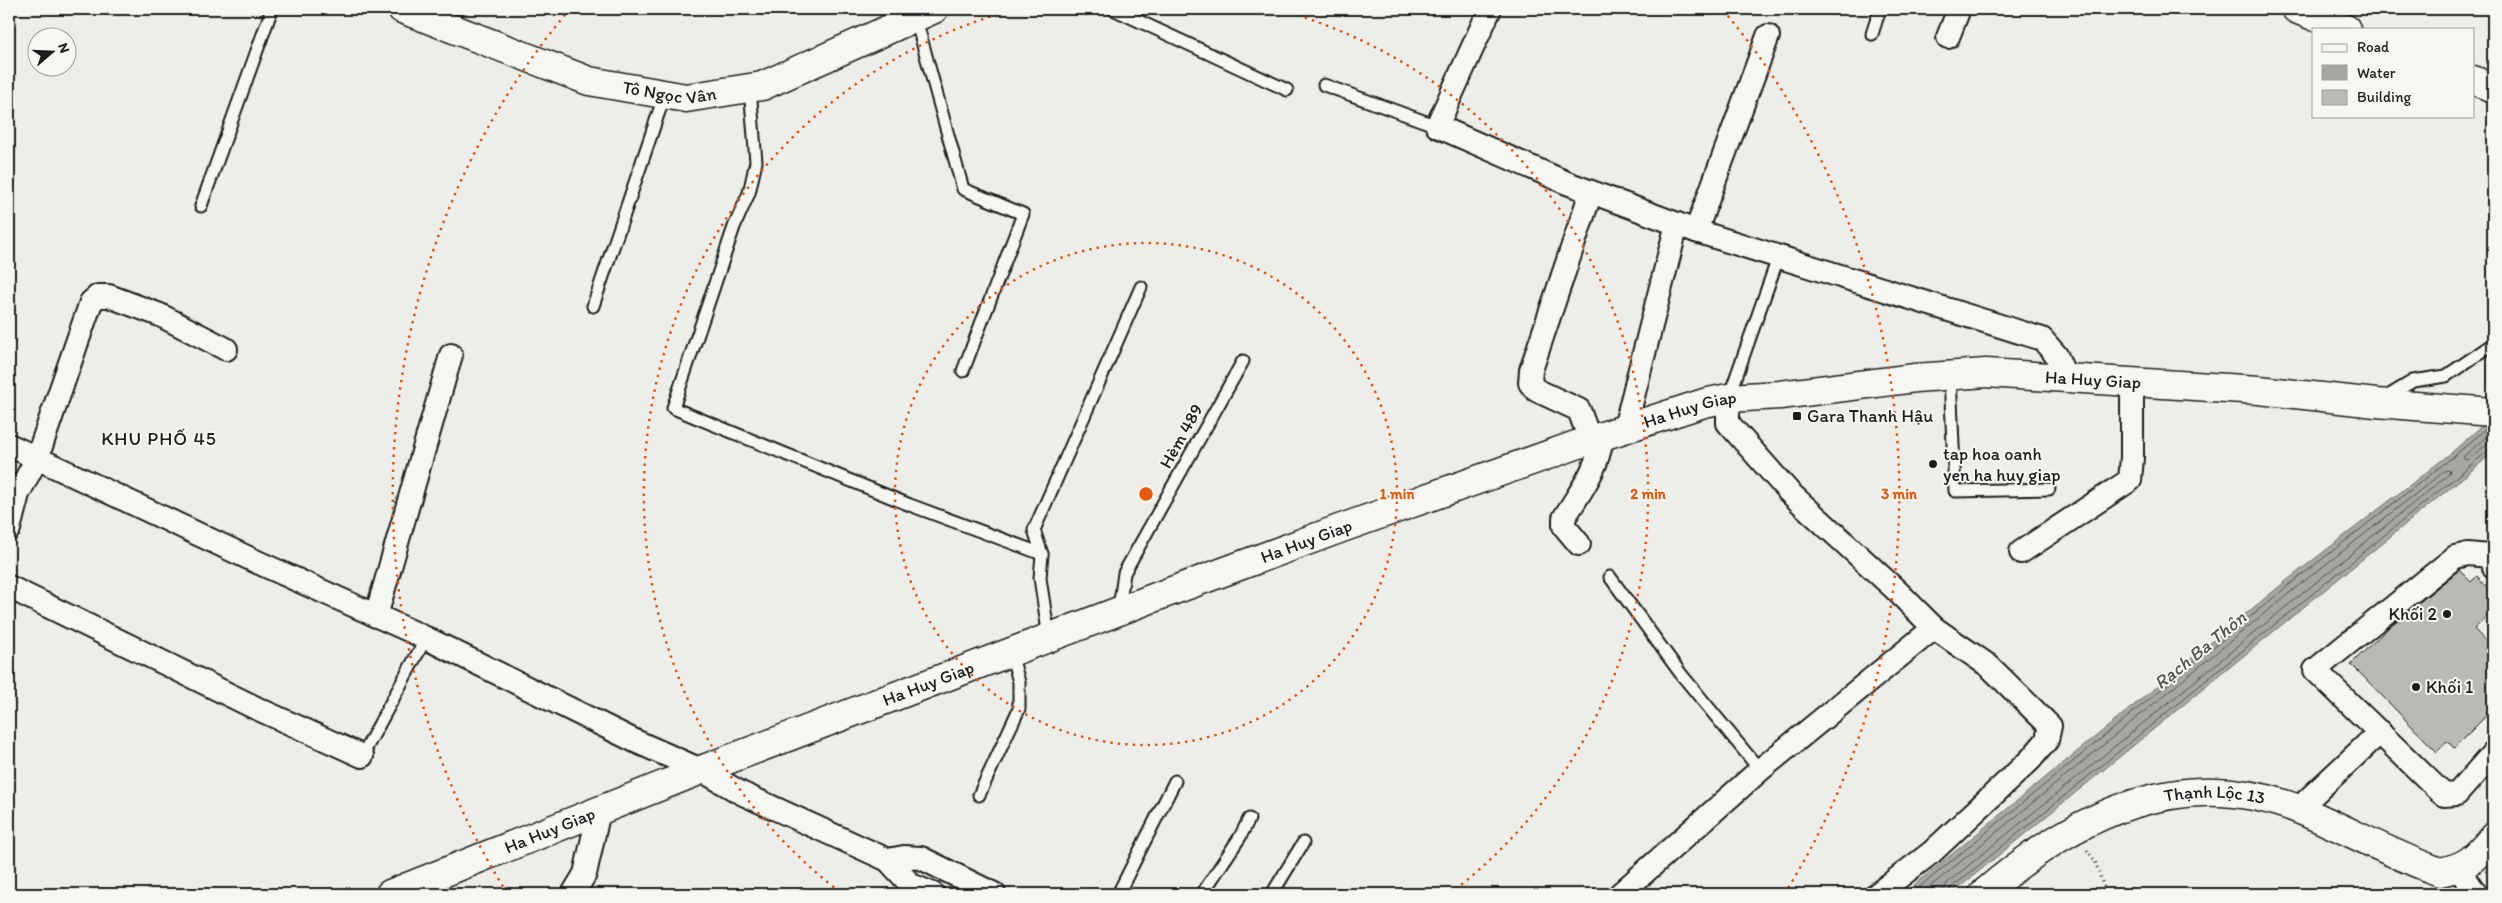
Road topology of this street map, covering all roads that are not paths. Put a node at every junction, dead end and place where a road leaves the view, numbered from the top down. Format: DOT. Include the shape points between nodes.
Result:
graph roads {
  1 [pos="272,9"];
  2 [pos="402,9"];
  3 [pos="1113,9"];
  4 [pos="1490,9"];
  5 [pos="1880,9"];
  6 [pos="1959,9"];
  7 [pos="2296,9"];
  8 [pos="925,13"];
  9 [pos="2344,28"];
  10 [pos="1872,34"];
  11 [pos="1768,36"];
  12 [pos="1948,37"];
  13 [pos="2474,80"];
  14 [pos="1324,85"];
  15 [pos="750,88"];
  16 [pos="2493,88"];
  17 [pos="1286,90"];
  18 [pos="665,94"];
  19 [pos="1437,126"];
  20 [pos="1591,192"];
  21 [pos="201,206"];
  22 [pos="1686,227"];
  23 [pos="1778,258"];
  24 [pos="1141,287"];
  25 [pos="593,306"];
  26 [pos="2493,344"];
  27 [pos="226,349"];
  28 [pos="450,355"];
  29 [pos="1243,361"];
  30 [pos="963,372"];
  31 [pos="1950,376"];
  32 [pos="2066,378"];
  33 [pos="2132,382"];
  34 [pos="1728,398"];
  35 [pos="2376,403"];
  36 [pos="2493,412"];
  37 [pos="1606,435"];
  38 [pos="9,445"];
  39 [pos="37,458"];
  40 [pos="2049,489"];
  41 [pos="9,529"];
  42 [pos="1579,544"];
  43 [pos="2021,552"];
  44 [pos="1042,554"];
  45 [pos="2493,566"];
  46 [pos="1610,577"];
  47 [pos="9,588"];
  48 [pos="1119,611"];
  49 [pos="376,616"];
  50 [pos="1934,628"];
  51 [pos="426,638"];
  52 [pos="1049,638"];
  53 [pos="1011,653"];
  54 [pos="2380,732"];
  55 [pos="362,756"];
  56 [pos="2492,757"];
  57 [pos="701,770"];
  58 [pos="1760,770"];
  59 [pos="1175,781"];
  60 [pos="979,795"];
  61 [pos="2298,809"];
  62 [pos="599,811"];
  63 [pos="1249,819"];
  64 [pos="2493,837"];
  65 [pos="1303,843"];
  66 [pos="888,860"];
  67 [pos="2458,869"];
  68 [pos="390,894"];
  69 [pos="574,894"];
  70 [pos="933,894"];
  71 [pos="994,894"];
  72 [pos="1118,894"];
  73 [pos="1202,894"];
  74 [pos="1272,894"];
  75 [pos="1620,894"];
  76 [pos="1877,894"];
  77 [pos="1983,894"];
  78 [pos="2476,894"];
  1 -- 21 [label="lane"];
  2 -- 18 [label="main road, Tô Ngọc Vân" via="588,81"];
  3 -- 17 [label="lane"];
  4 -- 19 [label="street"];
  5 -- 10 [label="lane"];
  6 -- 12 [label="street"];
  7 -- 9 [label="main road"];
  8 -- 15 [label="main road, Tô Ngọc Vân" via="762,86"];
  8 -- 30 [label="lane" via="963,189 1023,214"];
  11 -- 22 [label="street"];
  13 -- 16 [label="main road"];
  14 -- 19 [label="lane"];
  15 -- 18 [label="main road, Tô Ngọc Vân" via="686,98"];
  15 -- 44 [label="lane" via="756,162 749,193 734,227 673,408 910,505"];
  18 -- 25 [label="lane"];
  19 -- 20 [label="street"];
  20 -- 22 [label="street"];
  20 -- 37 [label="street" via="1531,370 1530,384 1579,410"];
  22 -- 23 [label="street"];
  22 -- 37 [label="street"];
  23 -- 32 [label="street" via="2042,338 2056,355"];
  23 -- 34 [label="lane"];
  24 -- 44 [label="lane" via="1034,530"];
  26 -- 35 [label="lane" via="2446,376 2413,381"];
  27 -- 39 [label="street" via="160,314 109,296 98,296 91,302"];
  28 -- 49 [label="street"];
  29 -- 48 [label="lane, Hèm 489" via="1124,574"];
  31 -- 32 [label="main road, Ha Huy Giap" via="1986,373"];
  31 -- 34 [label="main road, Ha Huy Giap"];
  31 -- 40 [label="lane" via="1955,491"];
  32 -- 33 [label="main road, Ha Huy Giap"];
  33 -- 35 [label="main road, Ha Huy Giap" via="2259,390"];
  33 -- 43 [label="street" via="2130,480"];
  34 -- 37 [label="main road, Ha Huy Giap"];
  34 -- 50 [label="street" via="1728,423 1783,485"];
  35 -- 36 [label="main road, Ha Huy Giap"];
  37 -- 42 [label="street" via="1596,466 1564,518 1564,526"];
  37 -- 48 [label="main road, Ha Huy Giap"];
  38 -- 39 [label="street"];
  39 -- 41 [label="street" via="18,494"];
  39 -- 49 [label="street"];
  44 -- 52 [label="lane" via="1040,578"];
  45 -- 54 [label="street" via="2489,556 2468,554 2455,557 2315,670"];
  46 -- 58 [label="lane" via="1681,674"];
  47 -- 55 [label="street"];
  48 -- 52 [label="main road, Ha Huy Giap"];
  49 -- 51 [label="street"];
  50 -- 58 [label="street"];
  50 -- 76 [label="street" via="1989,666 2050,726 2047,740 2030,760 1932,852"];
  51 -- 55 [label="lane"];
  51 -- 57 [label="street"];
  52 -- 53 [label="main road, Ha Huy Giap"];
  53 -- 57 [label="main road, Ha Huy Giap"];
  53 -- 60 [label="lane" via="1019,682 1019,709"];
  54 -- 56 [label="street" via="2444,795 2457,794"];
  54 -- 61 [label="street"];
  57 -- 62 [label="main road, Ha Huy Giap"];
  57 -- 66 [label="street" via="741,793"];
  58 -- 75 [label="street"];
  59 -- 72 [label="lane"];
  61 -- 67 [label="main road, Thạnh Lộc 13" via="2417,864 2440,872"];
  61 -- 77 [label="main road, Thạnh Lộc 13" via="2258,797 2219,792 2172,793 2106,812 2068,832"];
  62 -- 68 [label="main road, Ha Huy Giap"];
  62 -- 69 [label="street" via="585,874"];
  63 -- 73 [label="lane"];
  64 -- 67 [label="main road" via="2474,859"];
  65 -- 74 [label="lane"];
  66 -- 70 [label="street" via="911,885"];
  66 -- 71 [label="street" via="921,858"];
  67 -- 78 [label="street"];
}
